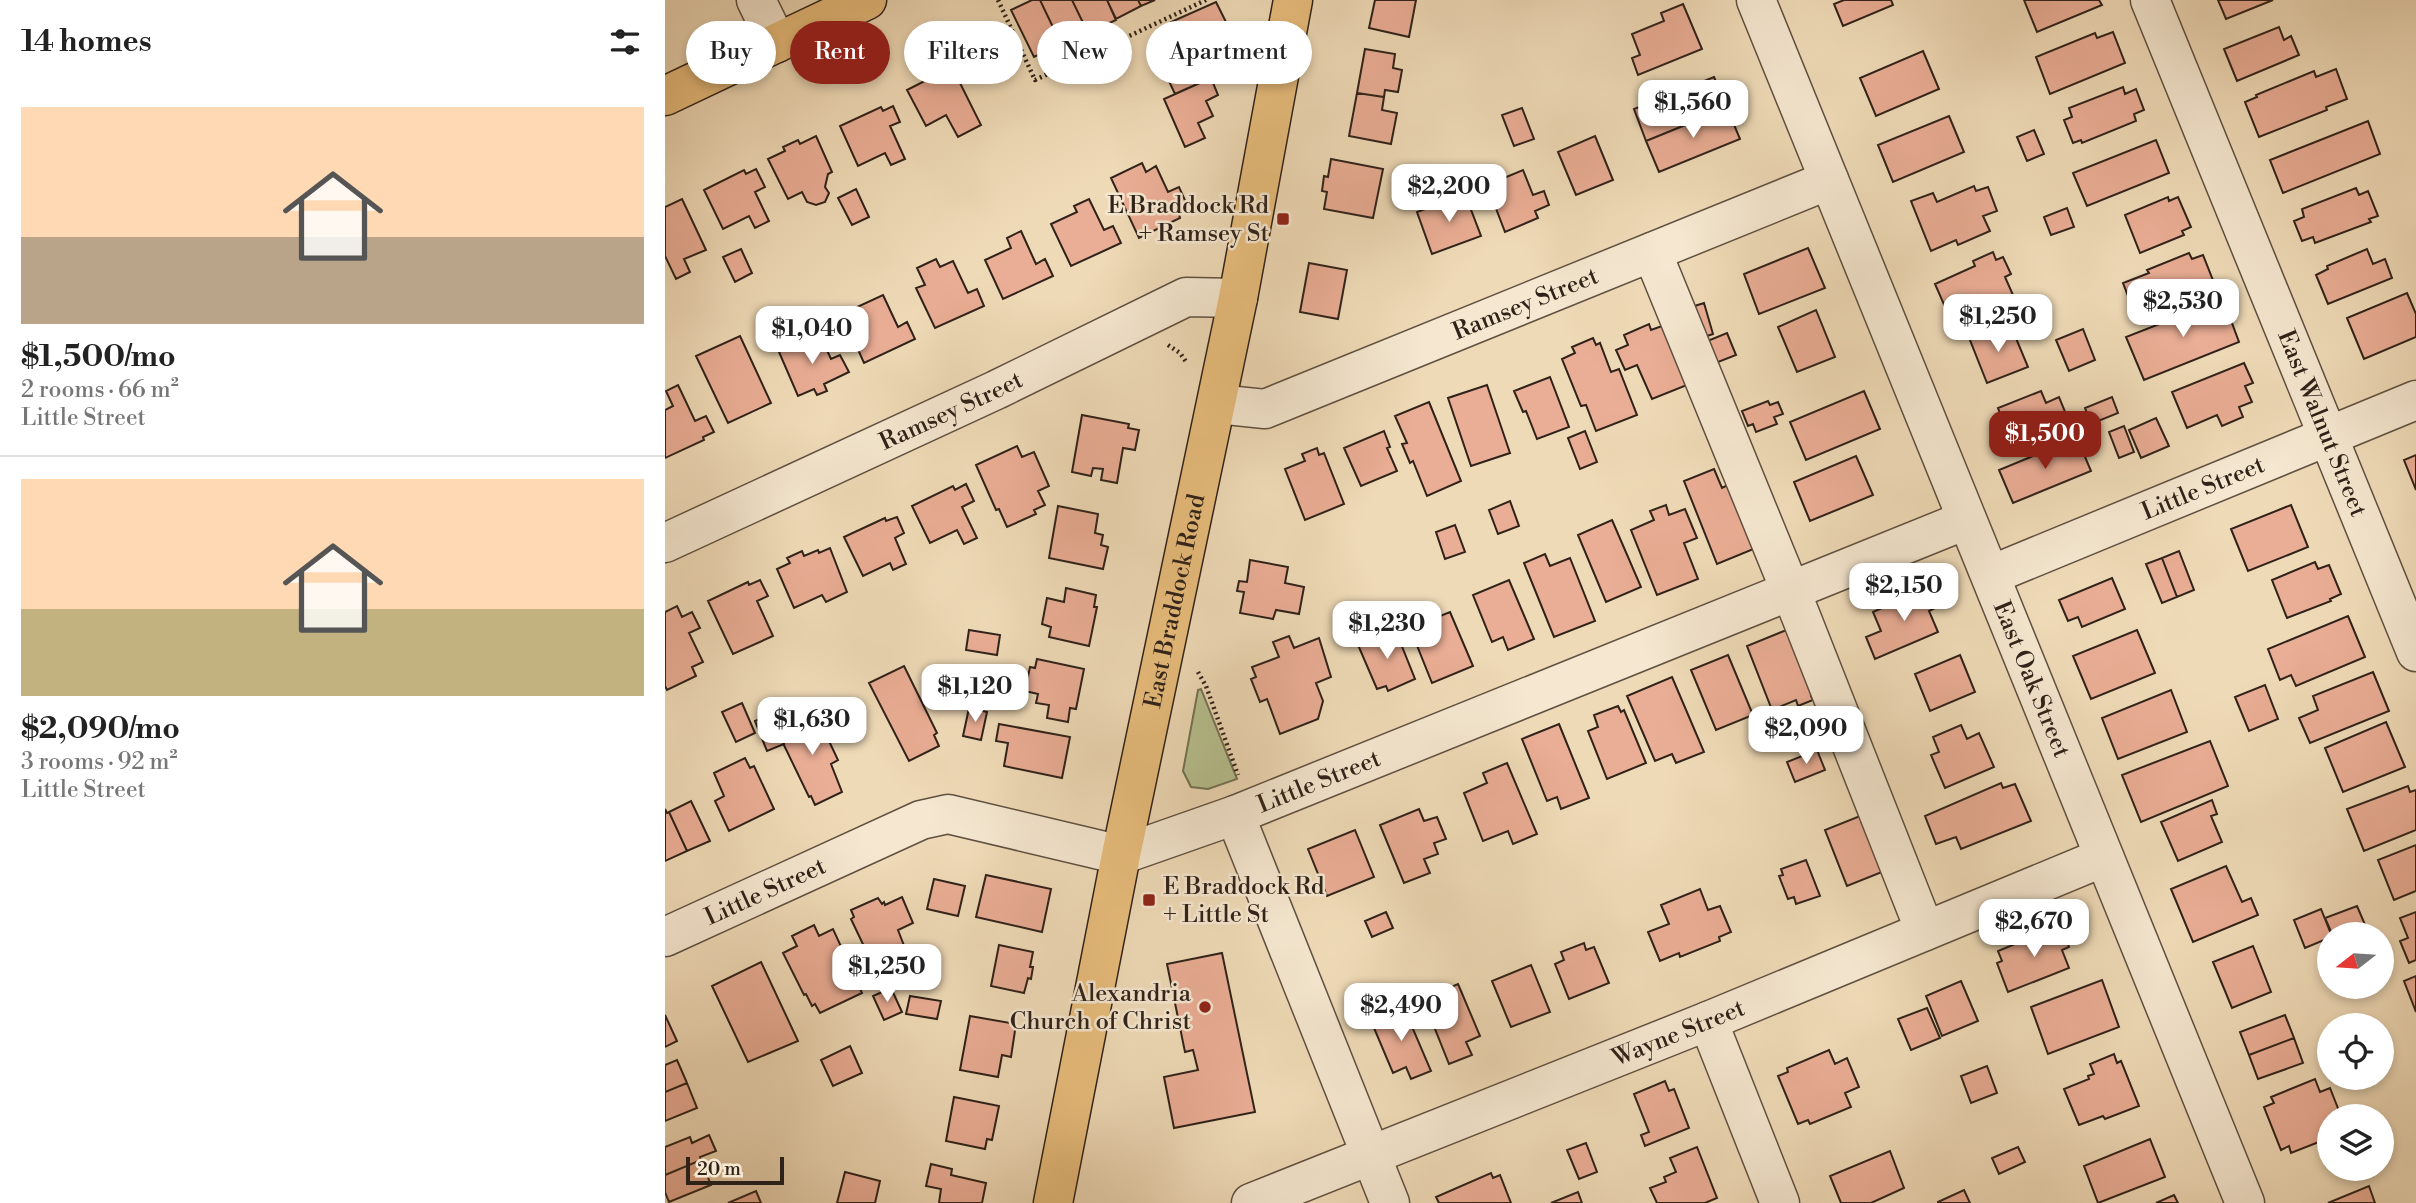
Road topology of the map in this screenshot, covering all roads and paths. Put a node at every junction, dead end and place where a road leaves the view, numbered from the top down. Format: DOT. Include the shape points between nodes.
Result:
graph roads {
  1 [pos="756,0"];
  2 [pos="998,0"];
  3 [pos="1206,0"];
  4 [pos="1293,0"];
  5 [pos="1756,0"];
  6 [pos="2150,0"];
  7 [pos="845,5"];
  8 [pos="777,43"];
  9 [pos="665,96"];
  10 [pos="1829,180"];
  11 [pos="1652,253"];
  12 [pos="1238,298"];
  13 [pos="1161,343"];
  14 [pos="1190,369"];
  15 [pos="2416,400"];
  16 [pos="1217,404"];
  17 [pos="2327,435"];
  18 [pos="1966,520"];
  19 [pos="665,543"];
  20 [pos="1991,575"];
  21 [pos="1790,591"];
  22 [pos="2416,652"];
  23 [pos="1198,672"];
  24 [pos="1238,798"];
  25 [pos="1121,855"];
  26 [pos="2104,856"];
  27 [pos="1925,931"];
  28 [pos="665,937"];
  29 [pos="1708,1021"];
  30 [pos="1371,1154"];
  31 [pos="1053,1203"];
  32 [pos="1251,1203"];
  33 [pos="1390,1203"];
  34 [pos="1780,1203"];
  35 [pos="2245,1203"];
  1 -- 8 [label="street"];
  2 -- 3 [label="path" via="1035,80"];
  4 -- 12 [label="main road, East Braddock Road"];
  5 -- 10 [label="street, East Oak Street"];
  6 -- 17 [label="street, East Walnut Street"];
  7 -- 8 [label="main road"];
  8 -- 9 [label="main road"];
  10 -- 11 [label="street, Ramsey Street"];
  10 -- 18 [label="street, East Oak Street"];
  11 -- 16 [label="street, Ramsey Street" via="1265,409"];
  11 -- 21 [label="street"];
  12 -- 16 [label="main road, East Braddock Road"];
  12 -- 19 [label="street, Ramsey Street" via="1186,297"];
  13 -- 14 [label="path" via="1180,354"];
  15 -- 17 [label="street, Little Street"];
  16 -- 25 [label="main road, East Braddock Road"];
  17 -- 20 [label="street, Little Street"];
  17 -- 22 [label="street, East Walnut Street"];
  18 -- 20 [label="street, East Oak Street"];
  18 -- 21 [label="street, Little Street"];
  20 -- 26 [label="street, East Oak Street"];
  21 -- 24 [label="street, Little Street"];
  21 -- 27 [label="street"];
  23 -- 24 [label="path"];
  24 -- 25 [label="street, Little Street"];
  24 -- 30 [label="street"];
  25 -- 28 [label="street, Little Street" via="948,814 921,820"];
  25 -- 31 [label="main road, East Braddock Road"];
  26 -- 27 [label="street, Wayne Street"];
  26 -- 35 [label="street, East Oak Street"];
  27 -- 29 [label="street, Wayne Street"];
  29 -- 30 [label="street, Wayne Street"];
  29 -- 34 [label="street"];
  30 -- 32 [label="street, Wayne Street"];
  30 -- 33 [label="street"];
}
